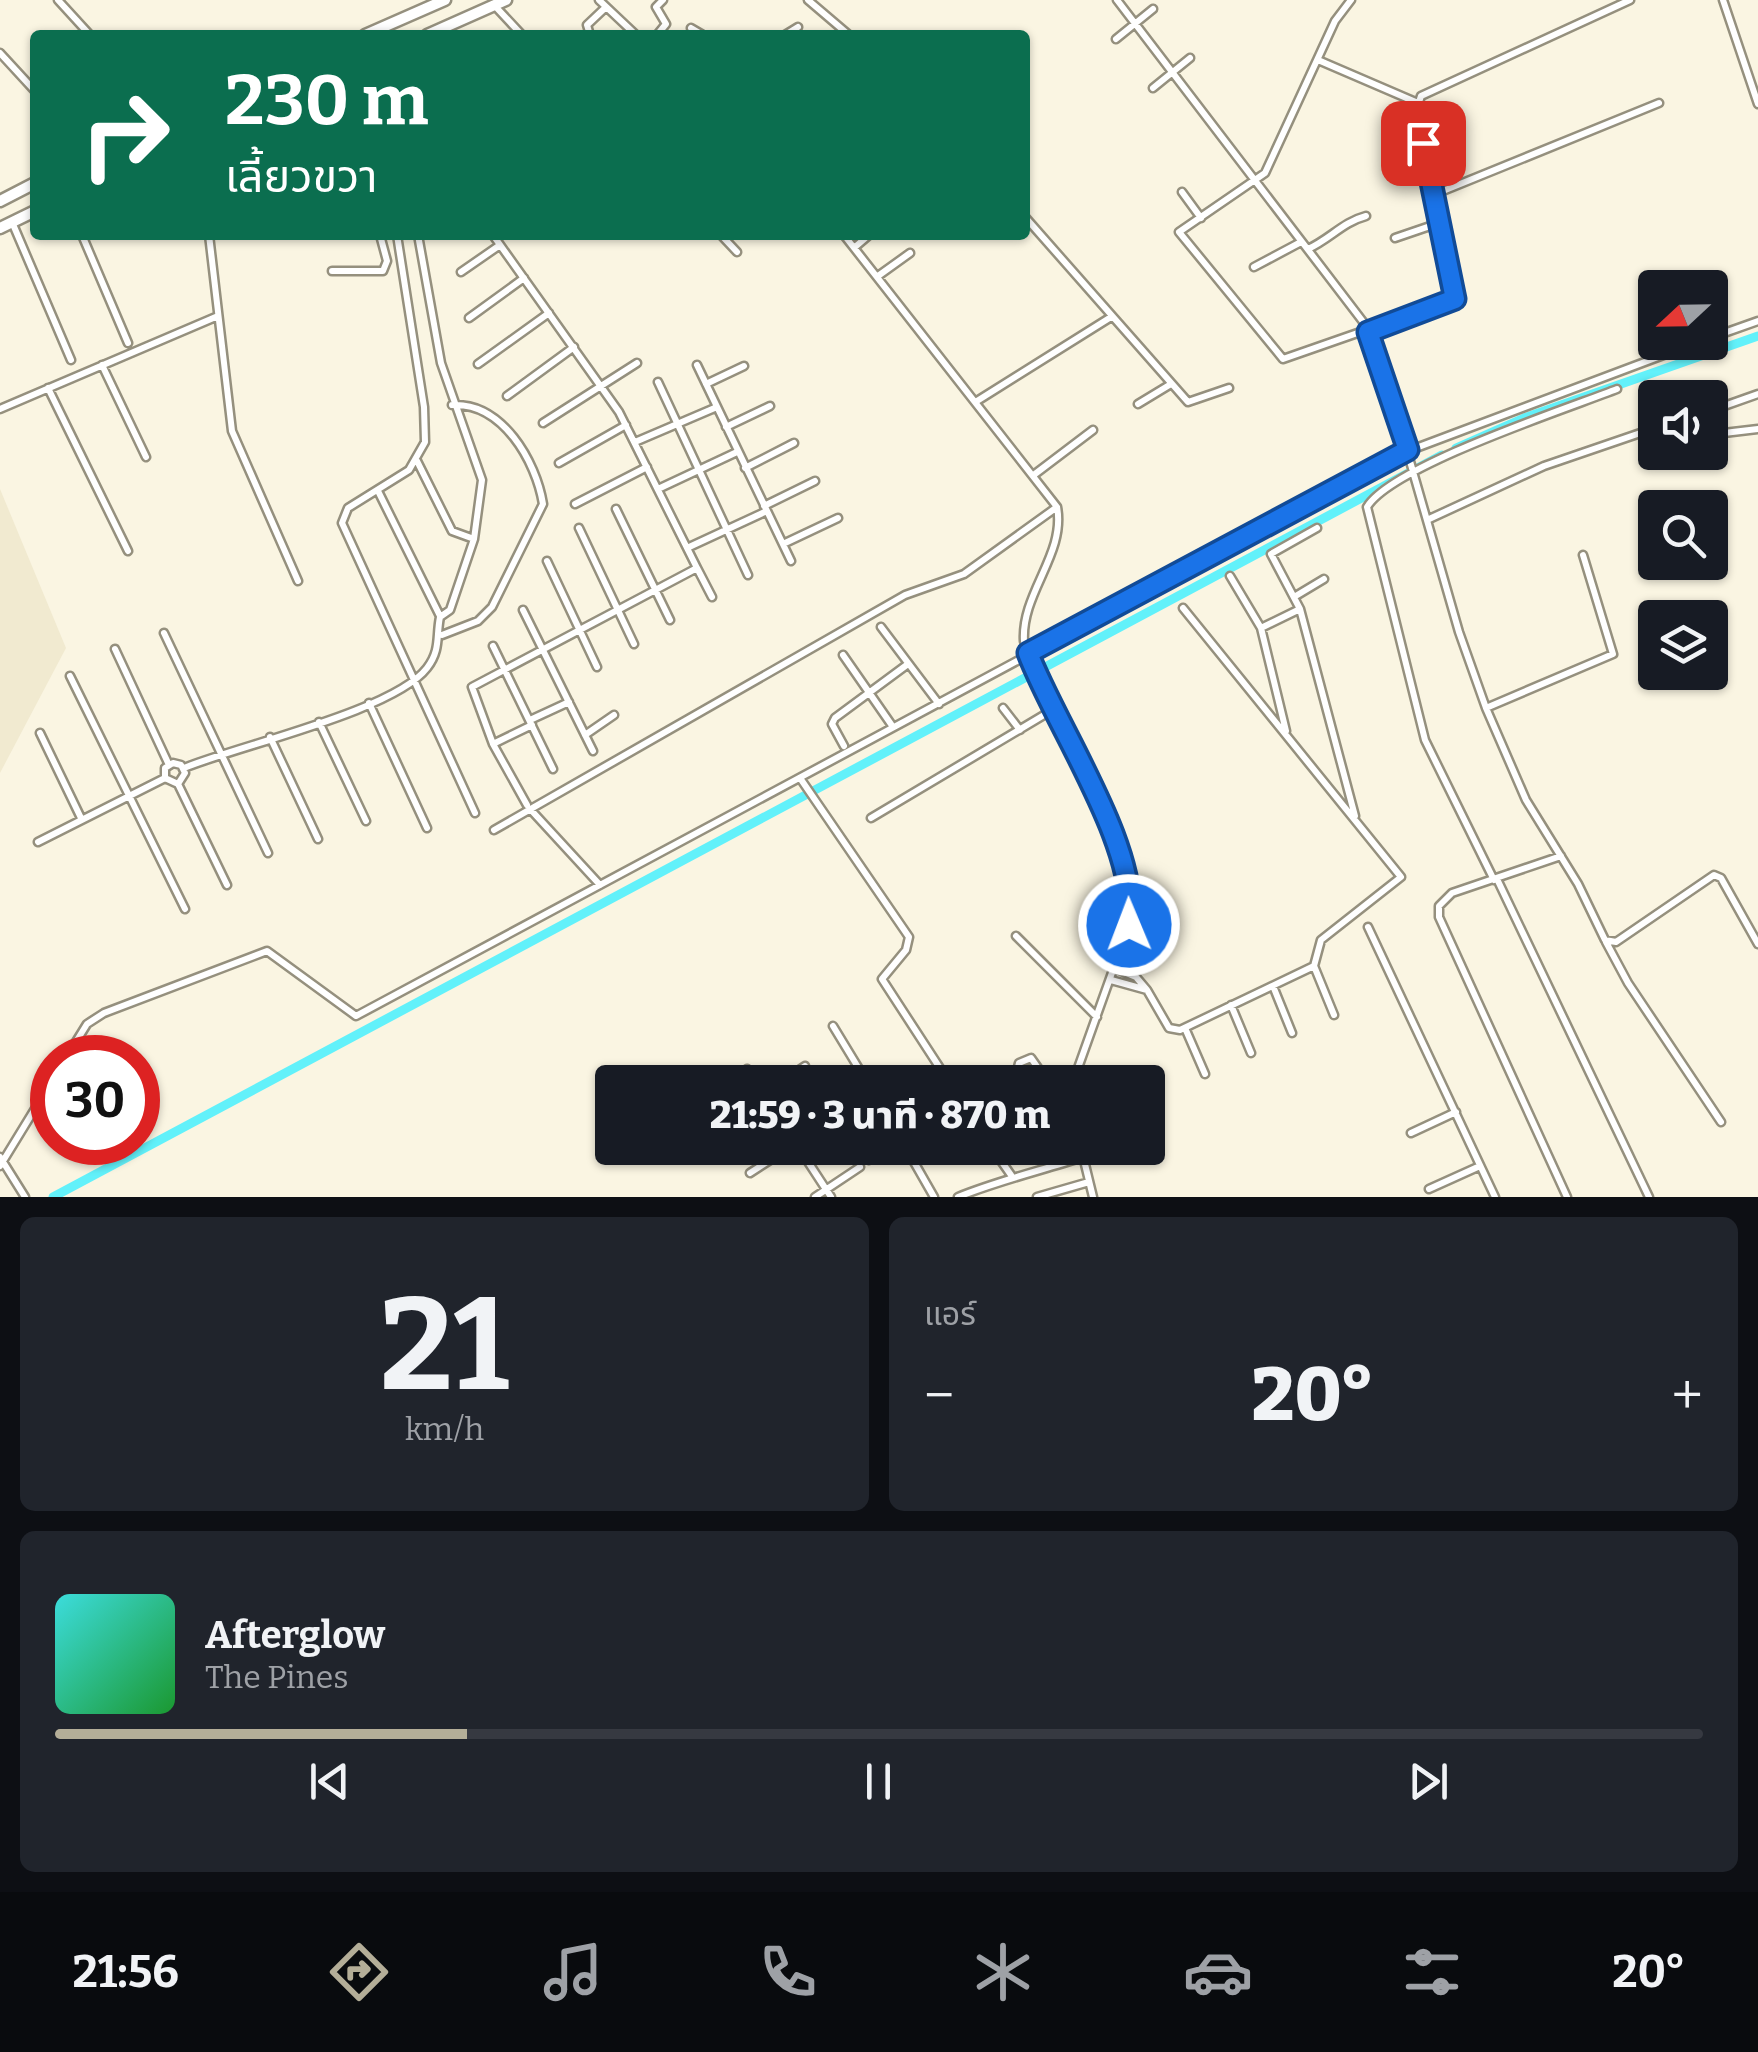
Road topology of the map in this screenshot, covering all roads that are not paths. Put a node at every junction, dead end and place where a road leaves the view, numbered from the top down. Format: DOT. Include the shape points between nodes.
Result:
graph roads {
  1 [pos="58,0"];
  2 [pos="409,0"];
  3 [pos="445,0"];
  4 [pos="506,0"];
  5 [pos="599,0"];
  6 [pos="663,0"];
  7 [pos="808,0"];
  8 [pos="1117,0"];
  9 [pos="1351,0"];
  10 [pos="1630,0"];
  11 [pos="1723,0"];
  12 [pos="494,6"];
  13 [pos="606,7"];
  14 [pos="419,8"];
  15 [pos="1154,9"];
  16 [pos="1135,24"];
  17 [pos="798,27"];
  18 [pos="691,28"];
  19 [pos="85,30"];
  20 [pos="376,30"];
  21 [pos="439,30"];
  22 [pos="517,30"];
  23 [pos="588,30"];
  24 [pos="631,30"];
  25 [pos="661,30"];
  26 [pos="694,30"];
  27 [pos="793,30"];
  28 [pos="843,30"];
  29 [pos="1116,39"];
  30 [pos="0,53"];
  31 [pos="1190,58"];
  32 [pos="1318,60"];
  33 [pos="1173,72"];
  34 [pos="30,86"];
  35 [pos="1154,88"];
  36 [pos="1418,103"];
  37 [pos="1658,103"];
  38 [pos="1758,104"];
  39 [pos="1258,183"];
  40 [pos="30,186"];
  41 [pos="1182,192"];
  42 [pos="1433,195"];
  43 [pos="0,201"];
  44 [pos="30,214"];
  45 [pos="1366,216"];
  46 [pos="1200,218"];
  47 [pos="12,222"];
  48 [pos="1030,223"];
  49 [pos="1439,223"];
  50 [pos="0,228"];
  51 [pos="1396,238"];
  52 [pos="84,240"];
  53 [pos="209,240"];
  54 [pos="381,240"];
  55 [pos="397,240"];
  56 [pos="419,240"];
  57 [pos="496,240"];
  58 [pos="725,240"];
  59 [pos="848,240"];
  60 [pos="863,240"];
  61 [pos="500,245"];
  62 [pos="1304,246"];
  63 [pos="854,247"];
  64 [pos="736,252"];
  65 [pos="910,253"];
  66 [pos="1254,267"];
  67 [pos="332,270"];
  68 [pos="461,272"];
  69 [pos="878,276"];
  70 [pos="524,278"];
  71 [pos="549,313"];
  72 [pos="218,316"];
  73 [pos="1111,317"];
  74 [pos="470,318"];
  75 [pos="1758,321"];
  76 [pos="1368,332"];
  77 [pos="1728,332"];
  78 [pos="128,342"];
  79 [pos="574,347"];
  80 [pos="71,360"];
  81 [pos="1652,360"];
  82 [pos="637,363"];
  83 [pos="478,364"];
  84 [pos="102,365"];
  85 [pos="697,365"];
  86 [pos="744,366"];
  87 [pos="658,382"];
  88 [pos="600,383"];
  89 [pos="706,384"];
  90 [pos="1171,384"];
  91 [pos="48,388"];
  92 [pos="1230,388"];
  93 [pos="1617,389"];
  94 [pos="1758,394"];
  95 [pos="507,396"];
  96 [pos="977,401"];
  97 [pos="1138,404"];
  98 [pos="452,405"];
  99 [pos="1728,405"];
  100 [pos="770,406"];
  101 [pos="716,407"];
  102 [pos="0,409"];
  103 [pos="543,423"];
  104 [pos="677,424"];
  105 [pos="626,425"];
  106 [pos="726,427"];
  107 [pos="1758,429"];
  108 [pos="1093,430"];
  109 [pos="1728,433"];
  110 [pos="1638,434"];
  111 [pos="635,442"];
  112 [pos="794,444"];
  113 [pos="737,452"];
  114 [pos="1409,454"];
  115 [pos="146,456"];
  116 [pos="417,460"];
  117 [pos="559,464"];
  118 [pos="647,466"];
  119 [pos="745,468"];
  120 [pos="699,470"];
  121 [pos="1414,470"];
  122 [pos="1035,474"];
  123 [pos="814,482"];
  124 [pos="658,489"];
  125 [pos="378,492"];
  126 [pos="574,504"];
  127 [pos="1057,506"];
  128 [pos="616,508"];
  129 [pos="765,509"];
  130 [pos="838,518"];
  131 [pos="1427,520"];
  132 [pos="578,528"];
  133 [pos="1317,528"];
  134 [pos="728,529"];
  135 [pos="474,539"];
  136 [pos="783,544"];
  137 [pos="687,548"];
  138 [pos="128,551"];
  139 [pos="1583,555"];
  140 [pos="547,561"];
  141 [pos="791,561"];
  142 [pos="698,568"];
  143 [pos="748,575"];
  144 [pos="1230,576"];
  145 [pos="1324,579"];
  146 [pos="298,581"];
  147 [pos="655,590"];
  148 [pos="712,597"];
  149 [pos="1294,597"];
  150 [pos="1183,608"];
  151 [pos="1300,608"];
  152 [pos="450,610"];
  153 [pos="523,610"];
  154 [pos="618,610"];
  155 [pos="440,617"];
  156 [pos="670,620"];
  157 [pos="881,627"];
  158 [pos="451,628"];
  159 [pos="1261,628"];
  160 [pos="580,630"];
  161 [pos="164,633"];
  162 [pos="442,635"];
  163 [pos="634,644"];
  164 [pos="493,646"];
  165 [pos="115,648"];
  166 [pos="544,650"];
  167 [pos="1028,653"];
  168 [pos="842,655"];
  169 [pos="908,664"];
  170 [pos="598,666"];
  171 [pos="505,669"];
  172 [pos="70,676"];
  173 [pos="414,680"];
  174 [pos="871,694"];
  175 [pos="569,702"];
  176 [pos="369,703"];
  177 [pos="939,704"];
  178 [pos="1003,708"];
  179 [pos="1486,708"];
  180 [pos="1054,710"];
  181 [pos="614,715"];
  182 [pos="319,722"];
  183 [pos="531,723"];
  184 [pos="893,727"];
  185 [pos="1020,730"];
  186 [pos="40,733"];
  187 [pos="585,735"];
  188 [pos="270,737"];
  189 [pos="1288,737"];
  190 [pos="493,744"];
  191 [pos="844,746"];
  192 [pos="593,751"];
  193 [pos="221,753"];
  194 [pos="168,764"];
  195 [pos="184,768"];
  196 [pos="553,769"];
  197 [pos="165,778"];
  198 [pos="178,784"];
  199 [pos="804,785"];
  200 [pos="130,794"];
  201 [pos="529,808"];
  202 [pos="474,813"];
  203 [pos="81,818"];
  204 [pos="872,818"];
  205 [pos="366,820"];
  206 [pos="1357,822"];
  207 [pos="427,828"];
  208 [pos="494,830"];
  209 [pos="318,838"];
  210 [pos="38,842"];
  211 [pos="268,853"];
  212 [pos="1560,856"];
  213 [pos="1495,879"];
  214 [pos="227,885"];
  215 [pos="600,885"];
  216 [pos="185,909"];
  217 [pos="1368,927"];
  218 [pos="1016,936"];
  219 [pos="1605,940"];
  220 [pos="1758,944"];
  221 [pos="1314,966"];
  222 [pos="1114,968"];
  223 [pos="1110,980"];
  224 [pos="1274,986"];
  225 [pos="1147,990"];
  226 [pos="1231,1005"];
  227 [pos="1334,1015"];
  228 [pos="1097,1017"];
  229 [pos="833,1026"];
  230 [pos="1186,1028"];
  231 [pos="1292,1033"];
  232 [pos="80,1035"];
  233 [pos="1251,1053"];
  234 [pos="857,1065"];
  235 [pos="938,1065"];
  236 [pos="1079,1065"];
  237 [pos="1206,1074"];
  238 [pos="1045,1078"];
  239 [pos="1456,1112"];
  240 [pos="30,1116"];
  241 [pos="1721,1122"];
  242 [pos="1411,1133"];
  243 [pos="1,1162"];
  244 [pos="764,1165"];
  245 [pos="810,1165"];
  246 [pos="916,1165"];
  247 [pos="1003,1165"];
  248 [pos="1059,1165"];
  249 [pos="1085,1165"];
  250 [pos="1480,1166"];
  251 [pos="860,1167"];
  252 [pos="750,1174"];
  253 [pos="1010,1175"];
  254 [pos="1089,1182"];
  255 [pos="1429,1188"];
  256 [pos="829,1193"];
  257 [pos="25,1197"];
  258 [pos="815,1197"];
  259 [pos="934,1197"];
  260 [pos="958,1197"];
  261 [pos="1037,1197"];
  262 [pos="1092,1197"];
  263 [pos="1495,1197"];
  264 [pos="1567,1197"];
  265 [pos="1649,1197"];
  1 -- 19 [label="street"];
  2 -- 14 [label="street"];
  3 -- 14 [label="main road"];
  4 -- 12 [label="main road"];
  5 -- 13 [label="street"];
  6 -- 25 [label="street" via="656,7 666,24"];
  7 -- 28 [label="street"];
  8 -- 16 [label="street"];
  9 -- 32 [label="street"];
  10 -- 36 [label="street" via="1430,90"];
  11 -- 38 [label="street"];
  12 -- 21 [label="main road"];
  12 -- 22 [label="street"];
  13 -- 23 [label="street"];
  13 -- 24 [label="street"];
  14 -- 20 [label="main road"];
  15 -- 16 [label="street"];
  16 -- 29 [label="street"];
  16 -- 33 [label="street"];
  17 -- 27 [label="street"];
  18 -- 26 [label="street"];
  30 -- 34 [label="street"];
  31 -- 33 [label="street"];
  32 -- 36 [label="street"];
  32 -- 39 [label="street"];
  33 -- 35 [label="street"];
  33 -- 39 [label="street"];
  36 -- 42 [label="street"];
  37 -- 42 [label="street"];
  39 -- 46 [label="street"];
  39 -- 62 [label="street"];
  40 -- 43 [label="main road"];
  41 -- 46 [label="street"];
  42 -- 49 [label="street"];
  44 -- 47 [label="main road"];
  45 -- 62 [label="street"];
  46 -- 76 [label="street" via="1179,232 1279,358"];
  47 -- 50 [label="main road"];
  47 -- 80 [label="street"];
  48 -- 73 [label="street"];
  49 -- 51 [label="street"];
  49 -- 76 [label="street" via="1455,299"];
  52 -- 78 [label="street"];
  53 -- 72 [label="street"];
  54 -- 67 [label="street" via="383,271"];
  55 -- 116 [label="street" via="426,419"];
  56 -- 98 [label="street"];
  57 -- 61 [label="street"];
  58 -- 64 [label="street"];
  59 -- 63 [label="street"];
  60 -- 63 [label="street"];
  61 -- 68 [label="street"];
  61 -- 70 [label="street"];
  62 -- 66 [label="street"];
  62 -- 76 [label="street"];
  63 -- 69 [label="street"];
  65 -- 69 [label="street"];
  69 -- 96 [label="street"];
  70 -- 71 [label="street"];
  70 -- 74 [label="street"];
  71 -- 79 [label="street"];
  71 -- 83 [label="street"];
  72 -- 84 [label="street"];
  72 -- 146 [label="street" via="232,430"];
  73 -- 90 [label="street"];
  73 -- 96 [label="street"];
  75 -- 77 [label="street"];
  76 -- 114 [label="street"];
  79 -- 88 [label="street"];
  79 -- 95 [label="street"];
  81 -- 114 [label="street"];
  82 -- 88 [label="street"];
  84 -- 91 [label="street"];
  84 -- 115 [label="street"];
  85 -- 89 [label="street"];
  86 -- 89 [label="street"];
  87 -- 104 [label="street"];
  88 -- 103 [label="street"];
  88 -- 105 [label="street"];
  89 -- 101 [label="street"];
  90 -- 92 [label="street" via="1191,404"];
  90 -- 97 [label="street"];
  91 -- 102 [label="street"];
  91 -- 138 [label="street"];
  93 -- 121 [label="street"];
  94 -- 99 [label="street"];
  96 -- 122 [label="street"];
  98 -- 135 [label="street" via="482,480"];
  98 -- 158 [label="street" via="474,407 524,446 543,504 492,607 478,620"];
  100 -- 106 [label="street"];
  101 -- 104 [label="street"];
  101 -- 106 [label="street"];
  104 -- 111 [label="street"];
  104 -- 120 [label="street"];
  105 -- 111 [label="street"];
  105 -- 117 [label="street"];
  106 -- 113 [label="street"];
  107 -- 109 [label="street"];
  108 -- 122 [label="street"];
  110 -- 131 [label="street" via="1544,466"];
  111 -- 118 [label="street"];
  112 -- 119 [label="street"];
  113 -- 119 [label="street"];
  113 -- 120 [label="street"];
  114 -- 121 [label="street"];
  114 -- 167 [label="street"];
  116 -- 125 [label="street"];
  116 -- 135 [label="street" via="452,531"];
  118 -- 124 [label="street"];
  118 -- 126 [label="street"];
  119 -- 129 [label="street"];
  120 -- 124 [label="street"];
  120 -- 134 [label="street"];
  121 -- 131 [label="street"];
  121 -- 213 [label="street" via="1371,501 1368,520 1424,740"];
  122 -- 127 [label="street"];
  123 -- 129 [label="street"];
  124 -- 137 [label="street"];
  125 -- 155 [label="street"];
  125 -- 173 [label="street" via="348,508 342,524"];
  127 -- 167 [label="street" via="1056,540 1024,622"];
  127 -- 201 [label="street" via="964,574 905,596"];
  128 -- 147 [label="street"];
  129 -- 134 [label="street"];
  129 -- 136 [label="street"];
  130 -- 136 [label="street"];
  131 -- 179 [label="street"];
  132 -- 154 [label="street"];
  133 -- 149 [label="street" via="1271,554"];
  134 -- 137 [label="street"];
  134 -- 143 [label="street"];
  135 -- 152 [label="street"];
  136 -- 141 [label="street"];
  137 -- 142 [label="street"];
  139 -- 179 [label="street" via="1613,654"];
  140 -- 160 [label="street"];
  142 -- 147 [label="street"];
  142 -- 148 [label="street"];
  144 -- 159 [label="street"];
  145 -- 149 [label="street"];
  147 -- 154 [label="street"];
  147 -- 156 [label="street"];
  149 -- 151 [label="street"];
  150 -- 189 [label="street"];
  151 -- 159 [label="street"];
  151 -- 206 [label="street"];
  152 -- 155 [label="street"];
  152 -- 158 [label="street"];
  153 -- 166 [label="street"];
  154 -- 160 [label="street"];
  154 -- 163 [label="street"];
  155 -- 162 [label="street"];
  157 -- 169 [label="street"];
  158 -- 162 [label="street"];
  159 -- 189 [label="street"];
  160 -- 166 [label="street"];
  160 -- 170 [label="street"];
  161 -- 193 [label="street"];
  162 -- 173 [label="street"];
  164 -- 171 [label="street"];
  165 -- 194 [label="street"];
  166 -- 171 [label="street"];
  166 -- 175 [label="street"];
  167 -- 177 [label="street"];
  167 -- 180 [label="street"];
  168 -- 174 [label="street"];
  169 -- 174 [label="street"];
  169 -- 177 [label="street"];
  171 -- 183 [label="street"];
  171 -- 190 [label="street" via="470,691"];
  172 -- 200 [label="street"];
  173 -- 176 [label="street"];
  173 -- 202 [label="street"];
  174 -- 184 [label="street"];
  174 -- 191 [label="street" via="834,718"];
  175 -- 183 [label="street"];
  175 -- 187 [label="street"];
  176 -- 182 [label="street"];
  176 -- 207 [label="street"];
  177 -- 184 [label="street"];
  178 -- 185 [label="street"];
  179 -- 212 [label="street" via="1526,800"];
  180 -- 185 [label="street"];
  180 -- 222 [label="street" via="1131,884 1129,925"];
  181 -- 187 [label="street"];
  182 -- 188 [label="street"];
  182 -- 205 [label="street"];
  183 -- 190 [label="street"];
  183 -- 196 [label="street"];
  184 -- 199 [label="street"];
  185 -- 204 [label="street"];
  186 -- 203 [label="street"];
  187 -- 192 [label="street"];
  188 -- 193 [label="street"];
  188 -- 209 [label="street"];
  189 -- 206 [label="street"];
  190 -- 201 [label="street"];
  193 -- 195 [label="street"];
  193 -- 211 [label="street"];
  194 -- 195 [label="street"];
  194 -- 197 [label="street"];
  195 -- 198 [label="street"];
  197 -- 198 [label="street"];
  197 -- 200 [label="street"];
  198 -- 214 [label="street"];
  199 -- 215 [label="street"];
  199 -- 235 [label="street" via="908,937 906,950 882,979"];
  200 -- 203 [label="street"];
  200 -- 216 [label="street"];
  201 -- 208 [label="street"];
  201 -- 215 [label="street"];
  203 -- 210 [label="street"];
  206 -- 221 [label="street" via="1402,877 1321,940"];
  212 -- 213 [label="street"];
  212 -- 219 [label="street"];
  213 -- 264 [label="street" via="1444,898 1441,929"];
  213 -- 265 [label="street"];
  215 -- 232 [label="street" via="356,1016 267,951 104,1013"];
  217 -- 239 [label="street"];
  218 -- 228 [label="street"];
  219 -- 220 [label="street" via="1616,942 1714,875"];
  219 -- 241 [label="street"];
  221 -- 224 [label="street"];
  221 -- 227 [label="street"];
  222 -- 223 [label="street"];
  222 -- 225 [label="street"];
  223 -- 225 [label="street"];
  223 -- 228 [label="street"];
  224 -- 226 [label="street"];
  224 -- 231 [label="street"];
  225 -- 230 [label="street" via="1169,1028"];
  226 -- 230 [label="street"];
  226 -- 233 [label="street"];
  228 -- 236 [label="street"];
  229 -- 234 [label="street"];
  230 -- 237 [label="street"];
  238 -- 238 [label="street" via="1019,1075 1018,1066 1031,1058"];
  239 -- 242 [label="street"];
  239 -- 250 [label="street"];
  240 -- 243 [label="street"];
  243 -- 257 [label="street"];
  244 -- 252 [label="street"];
  245 -- 256 [label="street"];
  246 -- 259 [label="street"];
  247 -- 253 [label="street"];
  248 -- 253 [label="street"];
  249 -- 254 [label="street"];
  250 -- 255 [label="street"];
  250 -- 263 [label="street"];
  251 -- 256 [label="street"];
  253 -- 260 [label="street"];
  254 -- 261 [label="street"];
  254 -- 262 [label="street"];
  256 -- 258 [label="street"];
}
